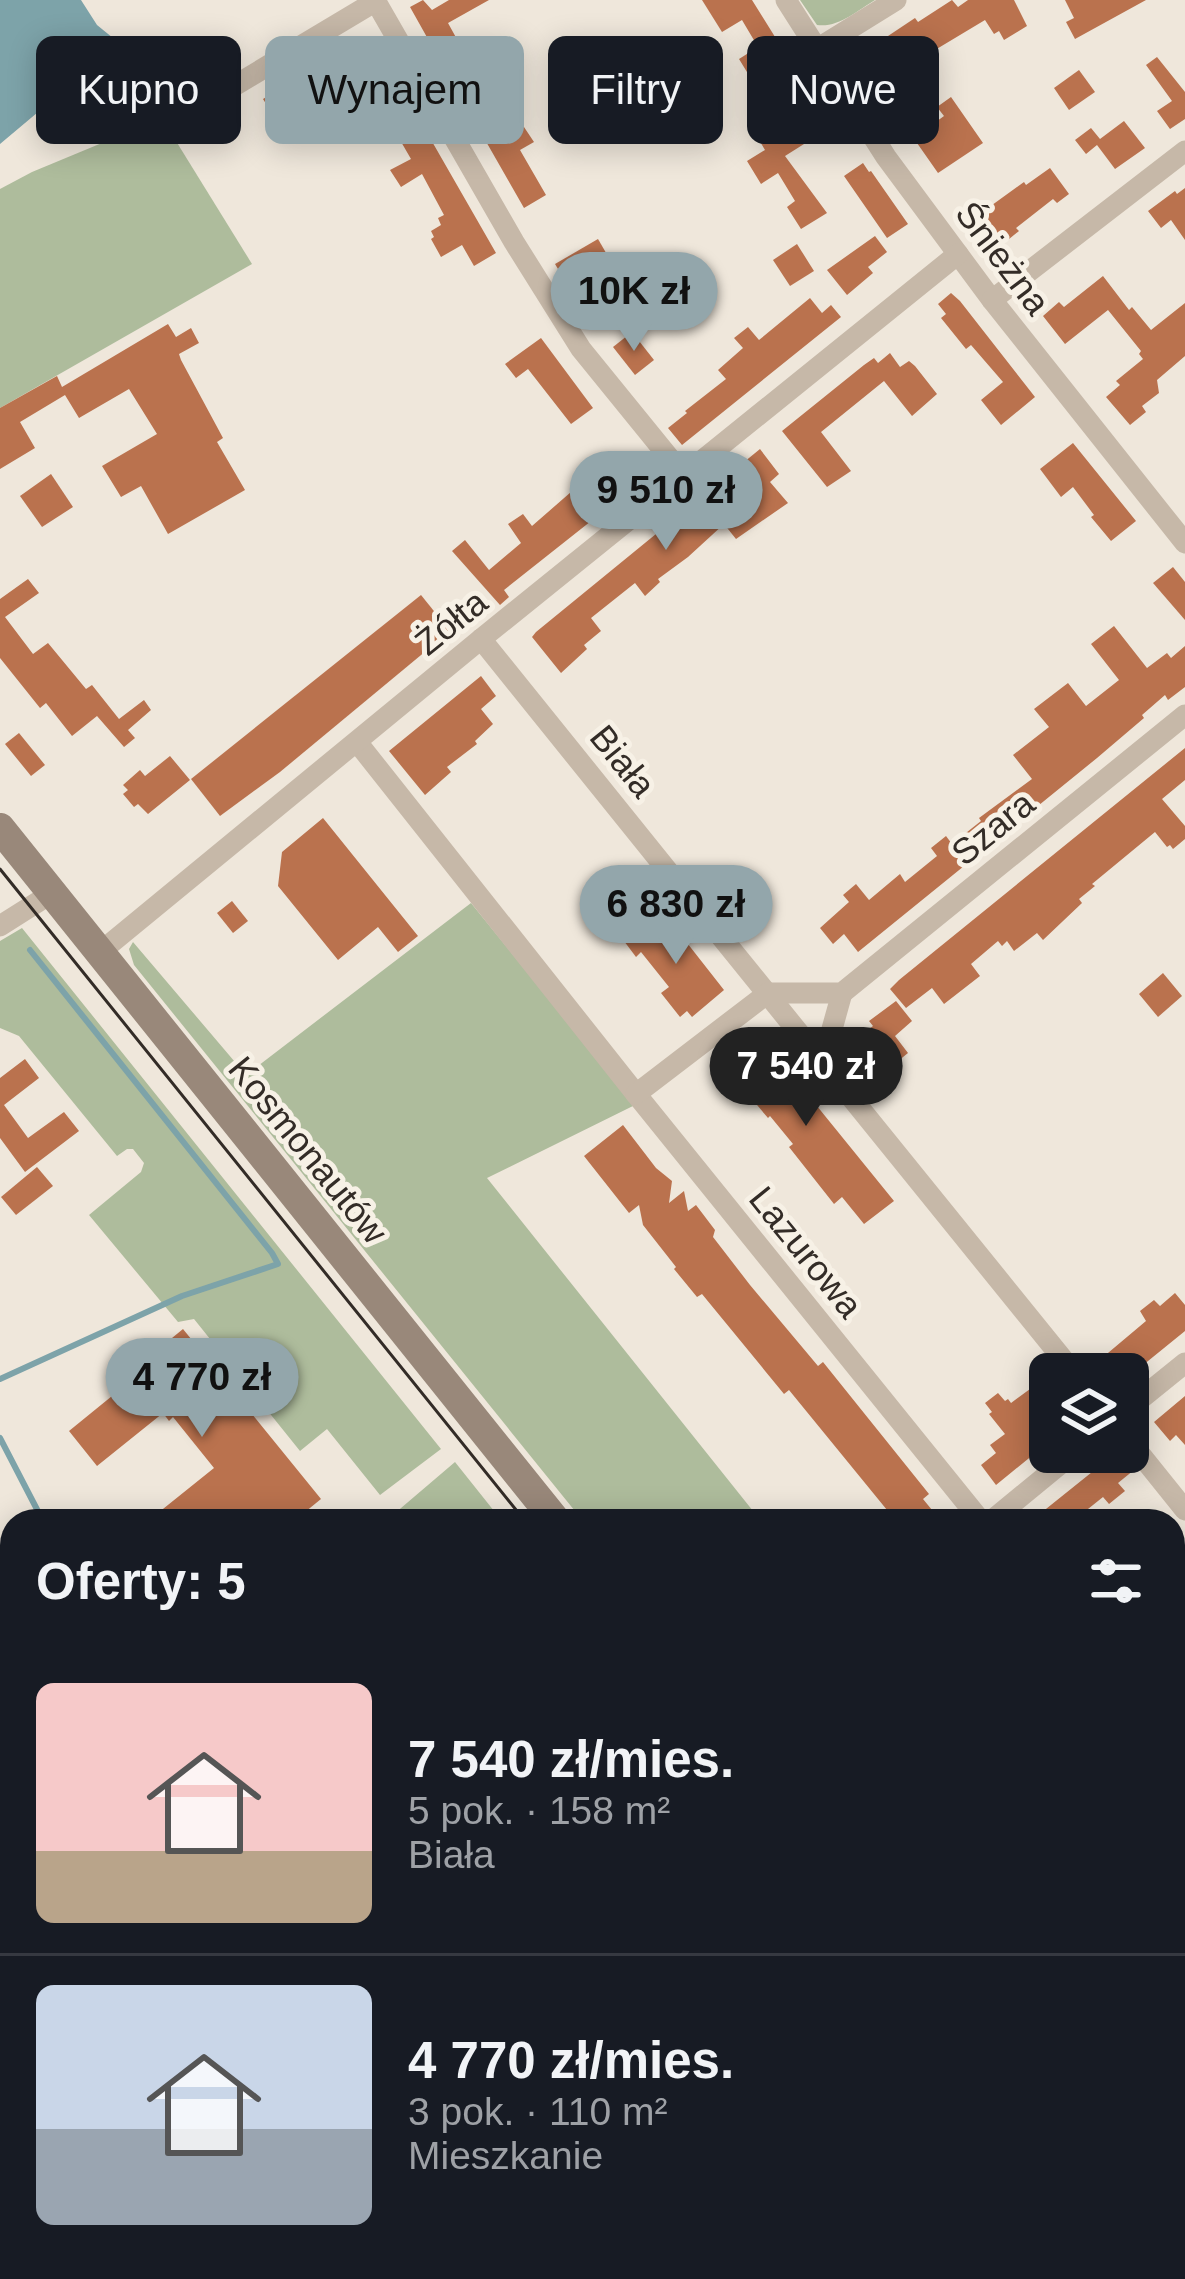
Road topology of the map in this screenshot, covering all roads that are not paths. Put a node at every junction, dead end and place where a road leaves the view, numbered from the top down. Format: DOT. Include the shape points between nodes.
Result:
graph roads {
  1 [pos="786,0"];
  2 [pos="896,0"];
  3 [pos="375,1"];
  4 [pos="809,36"];
  5 [pos="838,36"];
  6 [pos="241,82"];
  7 [pos="878,144"];
  8 [pos="1185,151"];
  9 [pos="958,254"];
  10 [pos="992,300"];
  11 [pos="685,477"];
  12 [pos="1185,543"];
  13 [pos="481,639"];
  14 [pos="1185,715"];
  15 [pos="357,742"];
  16 [pos="0,828"];
  17 [pos="52,893"];
  18 [pos="0,926"];
  19 [pos="99,953"];
  20 [pos="768,993"];
  21 [pos="842,993"];
  22 [pos="822,1065"];
  23 [pos="636,1094"];
  24 [pos="1058,1353"];
  25 [pos="1185,1363"];
  26 [pos="1149,1392"];
  27 [pos="1149,1465"];
  28 [pos="1050,1473"];
  29 [pos="546,1509"];
  30 [pos="971,1509"];
  31 [pos="1006,1509"];
  32 [pos="1184,1509"];
  1 -- 4 [label="street, Śnieżna"];
  2 -- 5 [label="street"];
  3 -- 6 [label="street"];
  3 -- 11 [label="street" via="581,349"];
  7 -- 9 [label="street, Śnieżna"];
  8 -- 10 [label="street"];
  9 -- 10 [label="street, Śnieżna"];
  9 -- 11 [label="street, Żółta"];
  10 -- 12 [label="street, Śnieżna"];
  11 -- 13 [label="street, Żółta"];
  13 -- 15 [label="street, Żółta"];
  13 -- 20 [label="street, Biała"];
  14 -- 21 [label="street, Szara"];
  15 -- 19 [label="street, Żółta"];
  15 -- 23 [label="street, Lazurowa"];
  16 -- 17 [label="main road, Kosmonautów"];
  17 -- 18 [label="street"];
  17 -- 19 [label="main road, Kosmonautów"];
  19 -- 29 [label="main road, Kosmonautów"];
  20 -- 21 [label="street"];
  20 -- 22 [label="street, Biała"];
  20 -- 23 [label="street"];
  21 -- 22 [label="street"];
  22 -- 24 [label="street, Biała"];
  23 -- 30 [label="street, Lazurowa"];
  25 -- 26 [label="street"];
  27 -- 32 [label="street"];
  28 -- 31 [label="street"];
}
